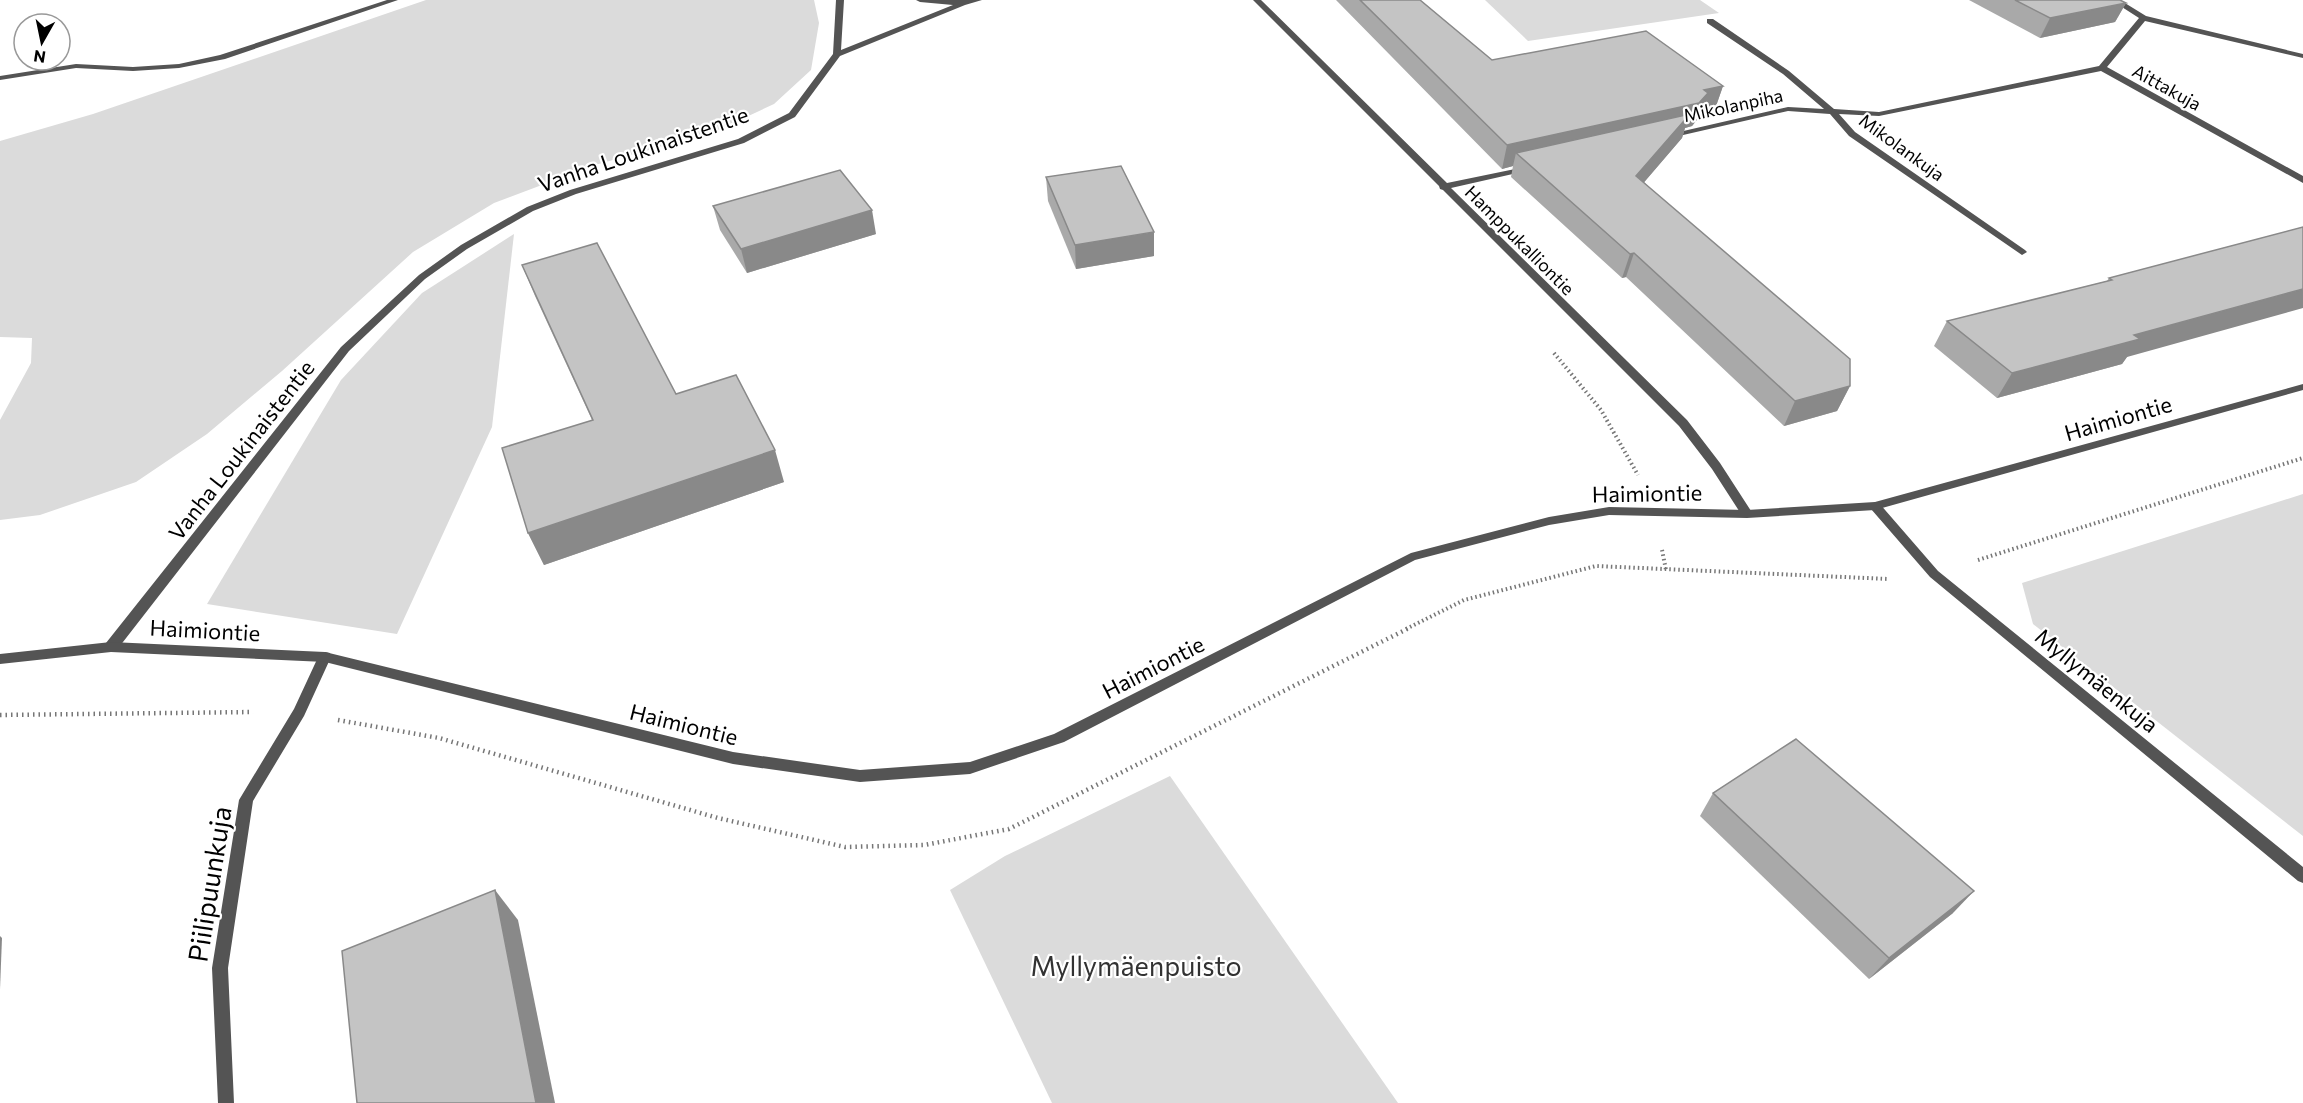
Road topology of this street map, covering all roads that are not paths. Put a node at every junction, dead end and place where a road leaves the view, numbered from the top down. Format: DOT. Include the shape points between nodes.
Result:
graph roads {
  1 [pos="394,0"];
  2 [pos="840,0"];
  3 [pos="920,0"];
  4 [pos="978,0"];
  5 [pos="1257,0"];
  6 [pos="2115,0"];
  7 [pos="963,3"];
  8 [pos="2143,18"];
  9 [pos="1710,21"];
  10 [pos="837,54"];
  11 [pos="2303,56"];
  12 [pos="2102,68"];
  13 [pos="0,78"];
  14 [pos="1834,111"];
  15 [pos="1661,137"];
  16 [pos="1535,166"];
  17 [pos="2303,180"];
  18 [pos="1443,187"];
  19 [pos="2022,252"];
  20 [pos="2303,387"];
  21 [pos="1875,506"];
  22 [pos="1747,514"];
  23 [pos="111,646"];
  24 [pos="325,657"];
  25 [pos="0,658"];
  26 [pos="2303,876"];
  27 [pos="226,1103"];
  1 -- 13 [label="street" via="255,47 179,66 76,66"];
  2 -- 10 [label="street"];
  3 -- 7 [label="street"];
  4 -- 7 [label="street"];
  5 -- 18 [label="street, Hamppukalliontie"];
  6 -- 8 [label="street"];
  7 -- 10 [label="street"];
  8 -- 11 [label="street"];
  8 -- 12 [label="street, Aittakuja"];
  9 -- 14 [label="street, Mikolankuja" via="1810,89"];
  10 -- 23 [label="street, Vanha Loukinaistentie" via="792,115 741,141 530,209 464,247 422,277 345,350"];
  12 -- 14 [label="street, Mikolanpiha" via="1879,114"];
  12 -- 17 [label="street, Aittakuja"];
  14 -- 15 [label="street, Mikolanpiha" via="1788,109"];
  14 -- 19 [label="street, Mikolankuja" via="1852,134"];
  16 -- 18 [label="street"];
  18 -- 22 [label="street, Hamppukalliontie" via="1683,423"];
  20 -- 21 [label="street, Haimiontie"];
  21 -- 22 [label="street, Haimiontie"];
  21 -- 26 [label="street, Myllymäenkuja" via="1934,574"];
  22 -- 24 [label="street, Haimiontie" via="1609,511 1549,521 1411,557 1059,738 970,768 860,776 733,758"];
  23 -- 24 [label="street, Haimiontie"];
  23 -- 25 [label="street, Haimiontie"];
  24 -- 27 [label="street, Piilipuunkuja" via="299,712 246,800 220,968"];
}
